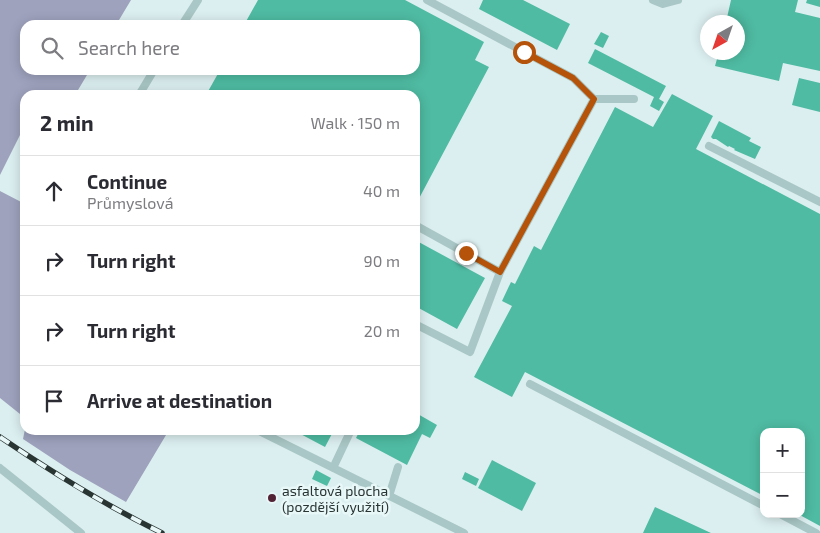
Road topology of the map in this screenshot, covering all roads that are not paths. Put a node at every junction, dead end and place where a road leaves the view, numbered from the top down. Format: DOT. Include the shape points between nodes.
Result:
graph roads {
  1 [pos="198,0"];
  2 [pos="426,0"];
  3 [pos="653,0"];
  4 [pos="678,0"];
  5 [pos="185,20"];
  6 [pos="151,75"];
  7 [pos="142,90"];
  8 [pos="594,99"];
  9 [pos="634,100"];
  10 [pos="709,146"];
  11 [pos="820,202"];
  12 [pos="420,228"];
  13 [pos="500,272"];
  14 [pos="420,327"];
  15 [pos="530,384"];
  16 [pos="268,435"];
  17 [pos="349,435"];
  18 [pos="398,467"];
  19 [pos="0,468"];
  20 [pos="333,468"];
  21 [pos="389,496"];
  22 [pos="760,504"];
  23 [pos="788,518"];
  24 [pos="81,533"];
  25 [pos="464,533"];
  26 [pos="816,533"];
  1 -- 5 [label="lane"];
  2 -- 8 [label="lane" via="573,78"];
  3 -- 4 [label="lane" via="663,4"];
  6 -- 7 [label="lane"];
  8 -- 9 [label="lane"];
  8 -- 13 [label="lane"];
  10 -- 11 [label="lane"];
  12 -- 13 [label="lane"];
  13 -- 14 [label="lane" via="470,352"];
  15 -- 22 [label="lane"];
  16 -- 20 [label="lane"];
  17 -- 20 [label="lane"];
  18 -- 21 [label="lane"];
  19 -- 24 [label="lane"];
  20 -- 21 [label="lane"];
  21 -- 25 [label="lane"];
  23 -- 26 [label="lane"];
}
